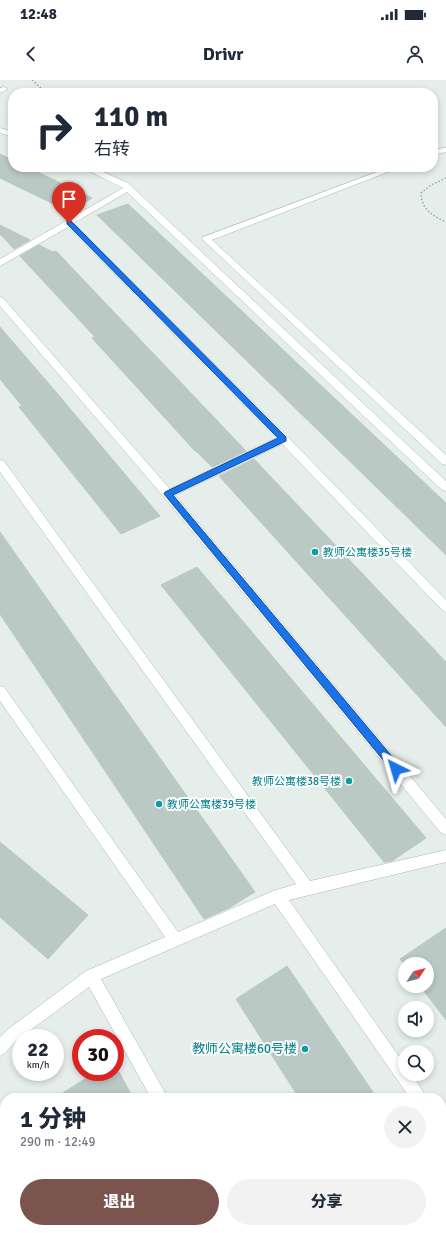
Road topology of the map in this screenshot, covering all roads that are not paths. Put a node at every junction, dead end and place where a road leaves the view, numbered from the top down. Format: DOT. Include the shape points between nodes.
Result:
graph roads {
  1 [pos="443,150"];
  2 [pos="438,152"];
  3 [pos="97,172"];
  4 [pos="384,172"];
  5 [pos="128,188"];
  6 [pos="69,223"];
  7 [pos="0,263"];
  8 [pos="0,300"];
  9 [pos="283,439"];
  10 [pos="446,461"];
  11 [pos="0,464"];
  12 [pos="446,487"];
  13 [pos="168,494"];
  14 [pos="446,607"];
  15 [pos="0,691"];
  16 [pos="446,829"];
  17 [pos="446,856"];
  18 [pos="307,888"];
  19 [pos="278,896"];
  20 [pos="175,940"];
  21 [pos="91,976"];
  22 [pos="0,1048"];
  23 [pos="157,1093"];
  24 [pos="416,1093"];
  1 -- 2 [label="street"];
  3 -- 5 [label="street" via="125,184"];
  4 -- 10 [label="street" via="206,239"];
  5 -- 6 [label="street"];
  5 -- 12 [label="street"];
  6 -- 7 [label="street"];
  6 -- 9 [label="street"];
  8 -- 13 [label="street"];
  9 -- 13 [label="street"];
  9 -- 14 [label="street"];
  11 -- 18 [label="street"];
  13 -- 16 [label="street"];
  15 -- 20 [label="street"];
  17 -- 18 [label="street"];
  18 -- 19 [label="street"];
  19 -- 20 [label="street"];
  19 -- 24 [label="street"];
  20 -- 21 [label="street"];
  21 -- 22 [label="street" via="12,1035"];
  21 -- 23 [label="street"];
}
